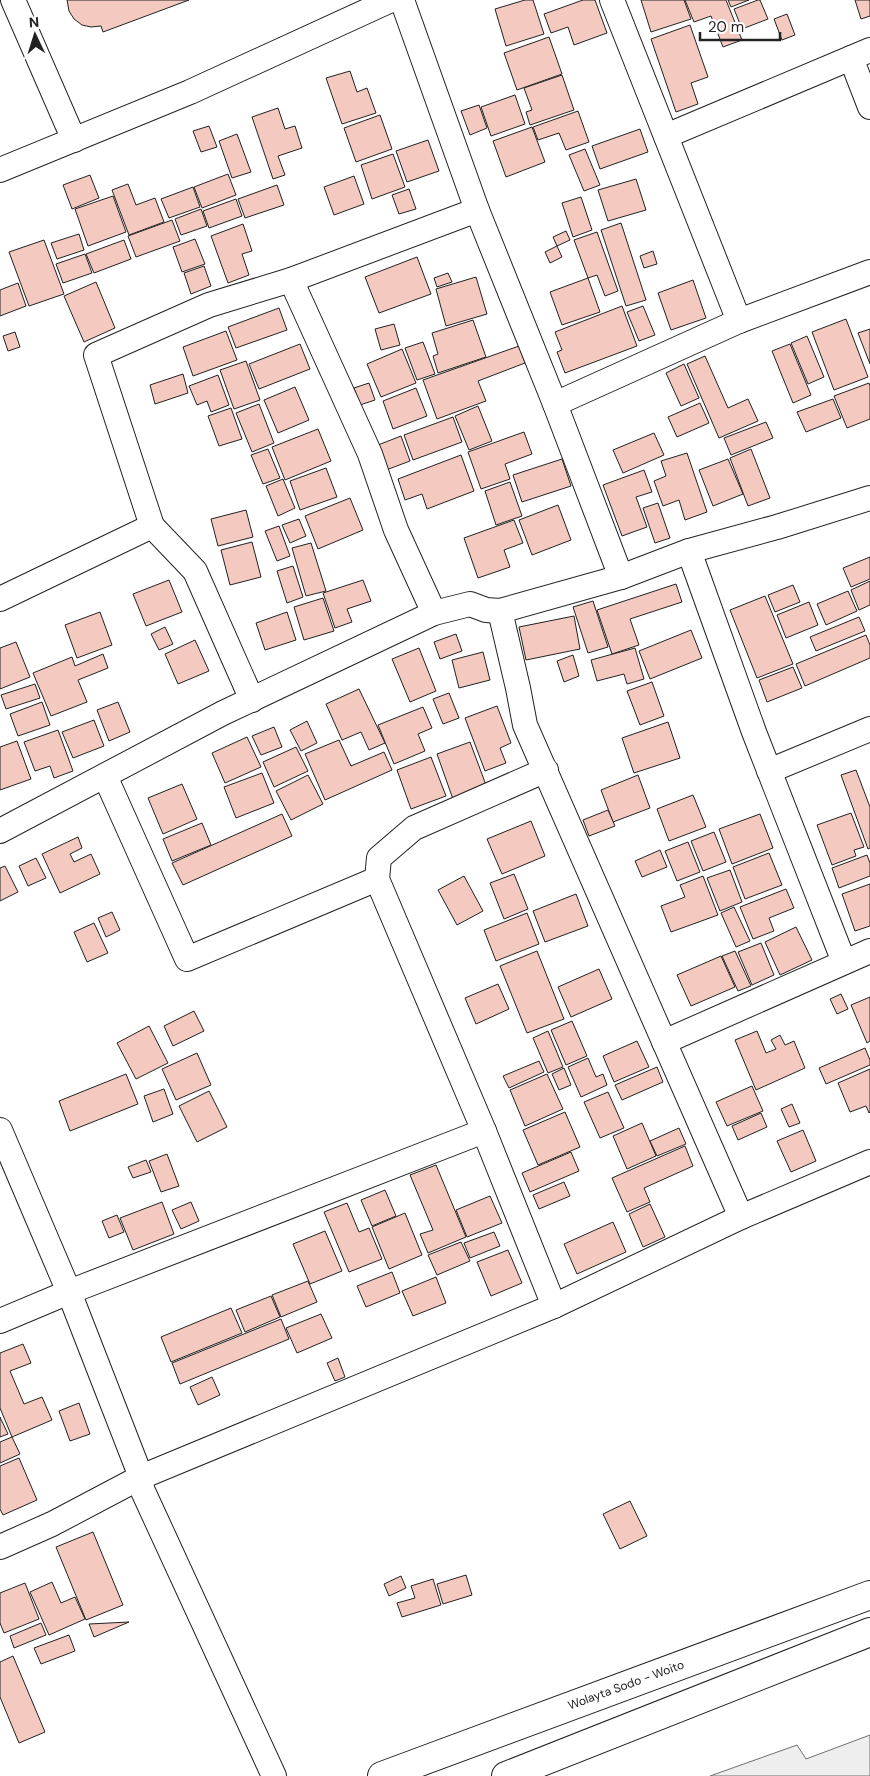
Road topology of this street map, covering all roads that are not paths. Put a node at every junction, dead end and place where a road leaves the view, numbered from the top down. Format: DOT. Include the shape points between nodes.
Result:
graph roads {
  1 [pos="13,0"];
  2 [pos="391,0"];
  3 [pos="402,0"];
  4 [pos="612,0"];
  5 [pos="860,54"];
  6 [pos="870,107"];
  7 [pos="666,136"];
  8 [pos="74,140"];
  9 [pos="0,170"];
  10 [pos="477,210"];
  11 [pos="870,272"];
  12 [pos="291,280"];
  13 [pos="739,321"];
  14 [pos="555,404"];
  15 [pos="870,498"];
  16 [pos="152,526"];
  17 [pos="689,551"];
  18 [pos="621,577"];
  19 [pos="0,599"];
  20 [pos="500,612"];
  21 [pos="434,613"];
  22 [pos="252,700"];
  23 [pos="870,729"];
  24 [pos="546,770"];
  25 [pos="769,771"];
  26 [pos="105,776"];
  27 [pos="0,831"];
  28 [pos="377,879"];
  29 [pos="870,951"];
  30 [pos="844,962"];
  31 [pos="664,1042"];
  32 [pos="0,1130"];
  33 [pos="484,1131"];
  34 [pos="870,1162"];
  35 [pos="741,1217"];
  36 [pos="69,1292"];
  37 [pos="554,1306"];
  38 [pos="0,1320"];
  39 [pos="141,1477"];
  40 [pos="0,1546"];
  41 [pos="870,1595"];
  42 [pos="870,1632"];
  43 [pos="274,1776"];
  44 [pos="382,1776"];
  45 [pos="506,1776"];
  1 -- 8 [label="street"];
  2 -- 8 [label="street" via="190,92"];
  3 -- 10 [label="street"];
  4 -- 7 [label="street"];
  5 -- 6 [label="street"];
  5 -- 7 [label="street"];
  7 -- 13 [label="street"];
  8 -- 9 [label="street"];
  10 -- 12 [label="street"];
  10 -- 14 [label="street"];
  11 -- 13 [label="street"];
  12 -- 16 [label="street" via="210,305 96,355"];
  12 -- 21 [label="street" via="370,454 396,530"];
  13 -- 14 [label="street"];
  14 -- 18 [label="street"];
  15 -- 17 [label="street"];
  16 -- 19 [label="street"];
  16 -- 22 [label="street" via="195,571"];
  17 -- 18 [label="street"];
  17 -- 25 [label="street"];
  18 -- 20 [label="street"];
  20 -- 21 [label="street" via="470,604"];
  20 -- 24 [label="street" via="525,725"];
  21 -- 22 [label="street"];
  22 -- 26 [label="street"];
  23 -- 25 [label="street"];
  24 -- 28 [label="street" via="414,828 379,858"];
  24 -- 31 [label="street"];
  25 -- 30 [label="street"];
  26 -- 27 [label="street"];
  26 -- 28 [label="street" via="187,959"];
  28 -- 33 [label="street"];
  29 -- 30 [label="street"];
  30 -- 31 [label="street"];
  31 -- 35 [label="street"];
  32 -- 36 [label="street"];
  33 -- 36 [label="street"];
  33 -- 37 [label="street"];
  34 -- 35 [label="street"];
  35 -- 37 [label="street"];
  36 -- 38 [label="street"];
  36 -- 39 [label="street"];
  37 -- 39 [label="street"];
  39 -- 40 [label="street" via="52,1524"];
  39 -- 43 [label="street" via="142,1490"];
  41 -- 44 [label="highway, Wolayta Sodo - Woito"];
  42 -- 45 [label="highway"];
}
